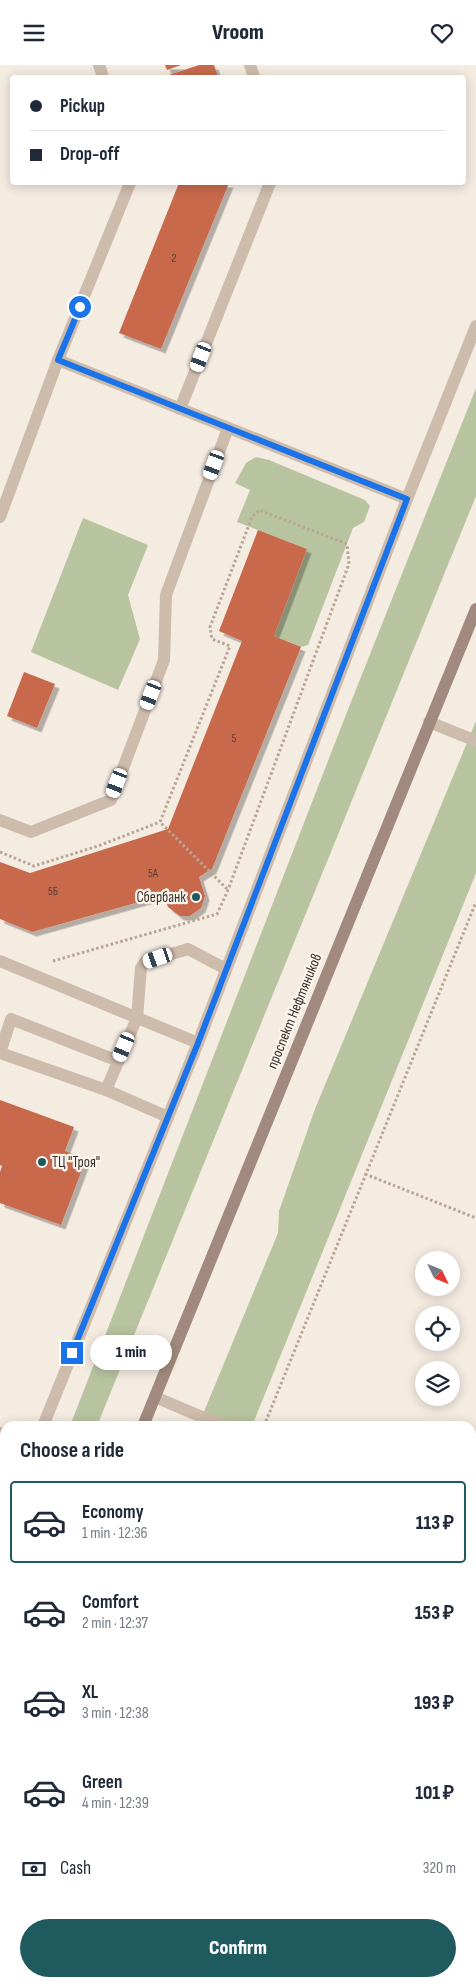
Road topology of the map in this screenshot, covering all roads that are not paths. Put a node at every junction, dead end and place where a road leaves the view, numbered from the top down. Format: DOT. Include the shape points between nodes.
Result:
graph roads {
  1 [pos="129,185"];
  2 [pos="269,185"];
  3 [pos="476,326"];
  4 [pos="58,360"];
  5 [pos="180,409"];
  6 [pos="228,428"];
  7 [pos="407,499"];
  8 [pos="0,517"];
  9 [pos="476,609"];
  10 [pos="430,722"];
  11 [pos="476,741"];
  12 [pos="0,820"];
  13 [pos="0,961"];
  14 [pos="226,969"];
  15 [pos="136,1018"];
  16 [pos="198,1043"];
  17 [pos="0,1053"];
  18 [pos="118,1061"];
  19 [pos="106,1091"];
  20 [pos="168,1117"];
  21 [pos="155,1397"];
  22 [pos="45,1421"];
  23 [pos="145,1421"];
  24 [pos="211,1421"];
  1 -- 4 [label="lane"];
  2 -- 5 [label="lane"];
  3 -- 7 [label="lane"];
  4 -- 5 [label="lane"];
  4 -- 8 [label="lane"];
  5 -- 6 [label="lane"];
  6 -- 7 [label="lane"];
  6 -- 12 [label="lane" via="166,595 164,660 111,800 31,832"];
  7 -- 14 [label="lane"];
  9 -- 10 [label="main road, проспект Нефтяников"];
  10 -- 11 [label="lane"];
  10 -- 21 [label="main road, проспект Нефтяников"];
  13 -- 15 [label="lane"];
  14 -- 15 [label="lane" via="188,949 145,962 139,976"];
  14 -- 16 [label="lane"];
  15 -- 16 [label="lane"];
  15 -- 18 [label="lane"];
  16 -- 20 [label="lane"];
  17 -- 18 [label="lane" via="11,1019"];
  17 -- 19 [label="lane"];
  18 -- 19 [label="lane"];
  19 -- 20 [label="lane"];
  20 -- 22 [label="lane"];
  21 -- 23 [label="main road, проспект Нефтяников"];
  21 -- 24 [label="lane"];
}
